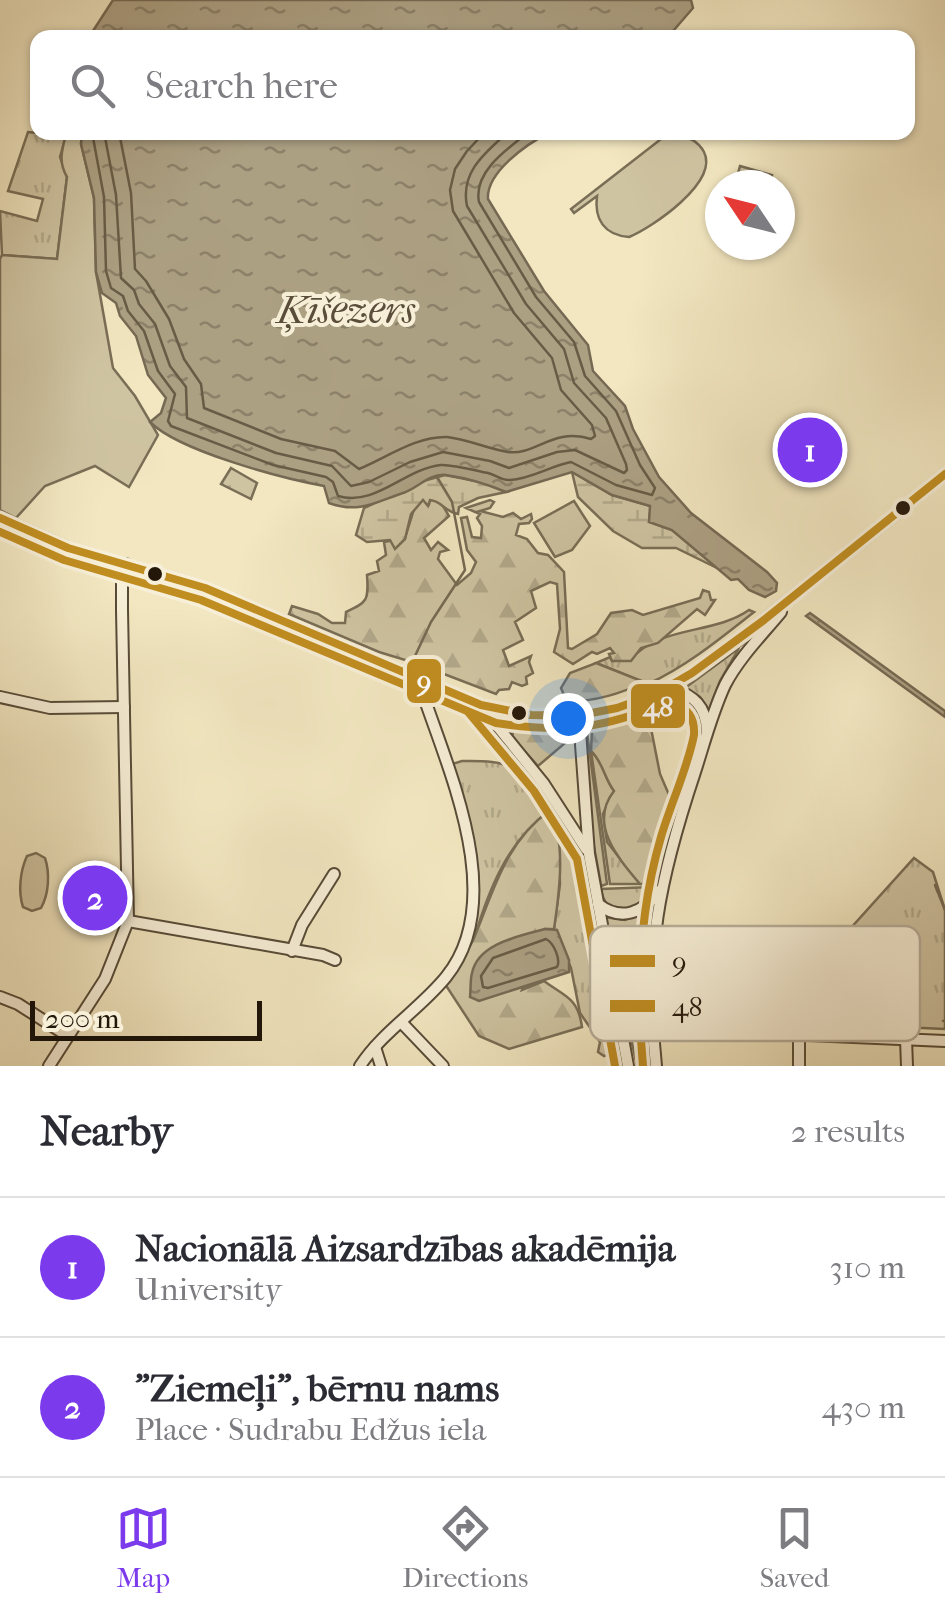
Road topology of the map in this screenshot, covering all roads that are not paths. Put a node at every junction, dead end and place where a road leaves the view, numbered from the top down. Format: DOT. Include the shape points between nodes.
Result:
graph roads {
  1 [pos="945,474"];
  2 [pos="0,518"];
  3 [pos="126,564"];
  4 [pos="791,598"];
  5 [pos="430,684"];
  6 [pos="672,688"];
  7 [pos="0,697"];
  8 [pos="480,705"];
  9 [pos="124,707"];
  10 [pos="579,717"];
  11 [pos="706,737"];
  12 [pos="589,854"];
  13 [pos="334,874"];
  14 [pos="661,888"];
  15 [pos="598,903"];
  16 [pos="128,921"];
  17 [pos="602,926"];
  18 [pos="655,926"];
  19 [pos="292,951"];
  20 [pos="336,960"];
  21 [pos="0,996"];
  22 [pos="400,1022"];
  23 [pos="68,1036"];
  24 [pos="920,1040"];
  25 [pos="624,1041"];
  26 [pos="653,1041"];
  27 [pos="906,1041"];
  28 [pos="945,1041"];
  29 [pos="375,1047"];
  30 [pos="49,1066"];
  31 [pos="360,1066"];
  32 [pos="381,1066"];
  33 [pos="443,1066"];
  34 [pos="628,1066"];
  35 [pos="656,1066"];
  36 [pos="907,1066"];
  1 -- 4 [label="street"];
  2 -- 3 [label="street" via="59,545"];
  3 -- 5 [label="street" via="205,588"];
  3 -- 9 [label="street"];
  4 -- 6 [label="street"];
  4 -- 11 [label="street" via="734,670"];
  5 -- 8 [label="street"];
  5 -- 22 [label="street" via="426,703 466,827 473,904 452,968"];
  6 -- 10 [label="street"];
  6 -- 11 [label="street" via="700,706"];
  7 -- 9 [label="street" via="50,708"];
  8 -- 10 [label="street"];
  8 -- 12 [label="street" via="544,784"];
  9 -- 16 [label="street"];
  10 -- 12 [label="street"];
  11 -- 14 [label="street"];
  12 -- 15 [label="street"];
  13 -- 19 [label="street"];
  14 -- 15 [label="street" via="625,915"];
  14 -- 18 [label="street"];
  15 -- 17 [label="street"];
  16 -- 19 [label="street"];
  16 -- 23 [label="street" via="105,979"];
  19 -- 20 [label="street"];
  21 -- 23 [label="street"];
  22 -- 29 [label="street"];
  22 -- 33 [label="street"];
  23 -- 30 [label="street"];
  24 -- 28 [label="street"];
  25 -- 34 [label="street"];
  26 -- 35 [label="street"];
  27 -- 36 [label="street"];
  29 -- 31 [label="street"];
  29 -- 32 [label="street"];
}
